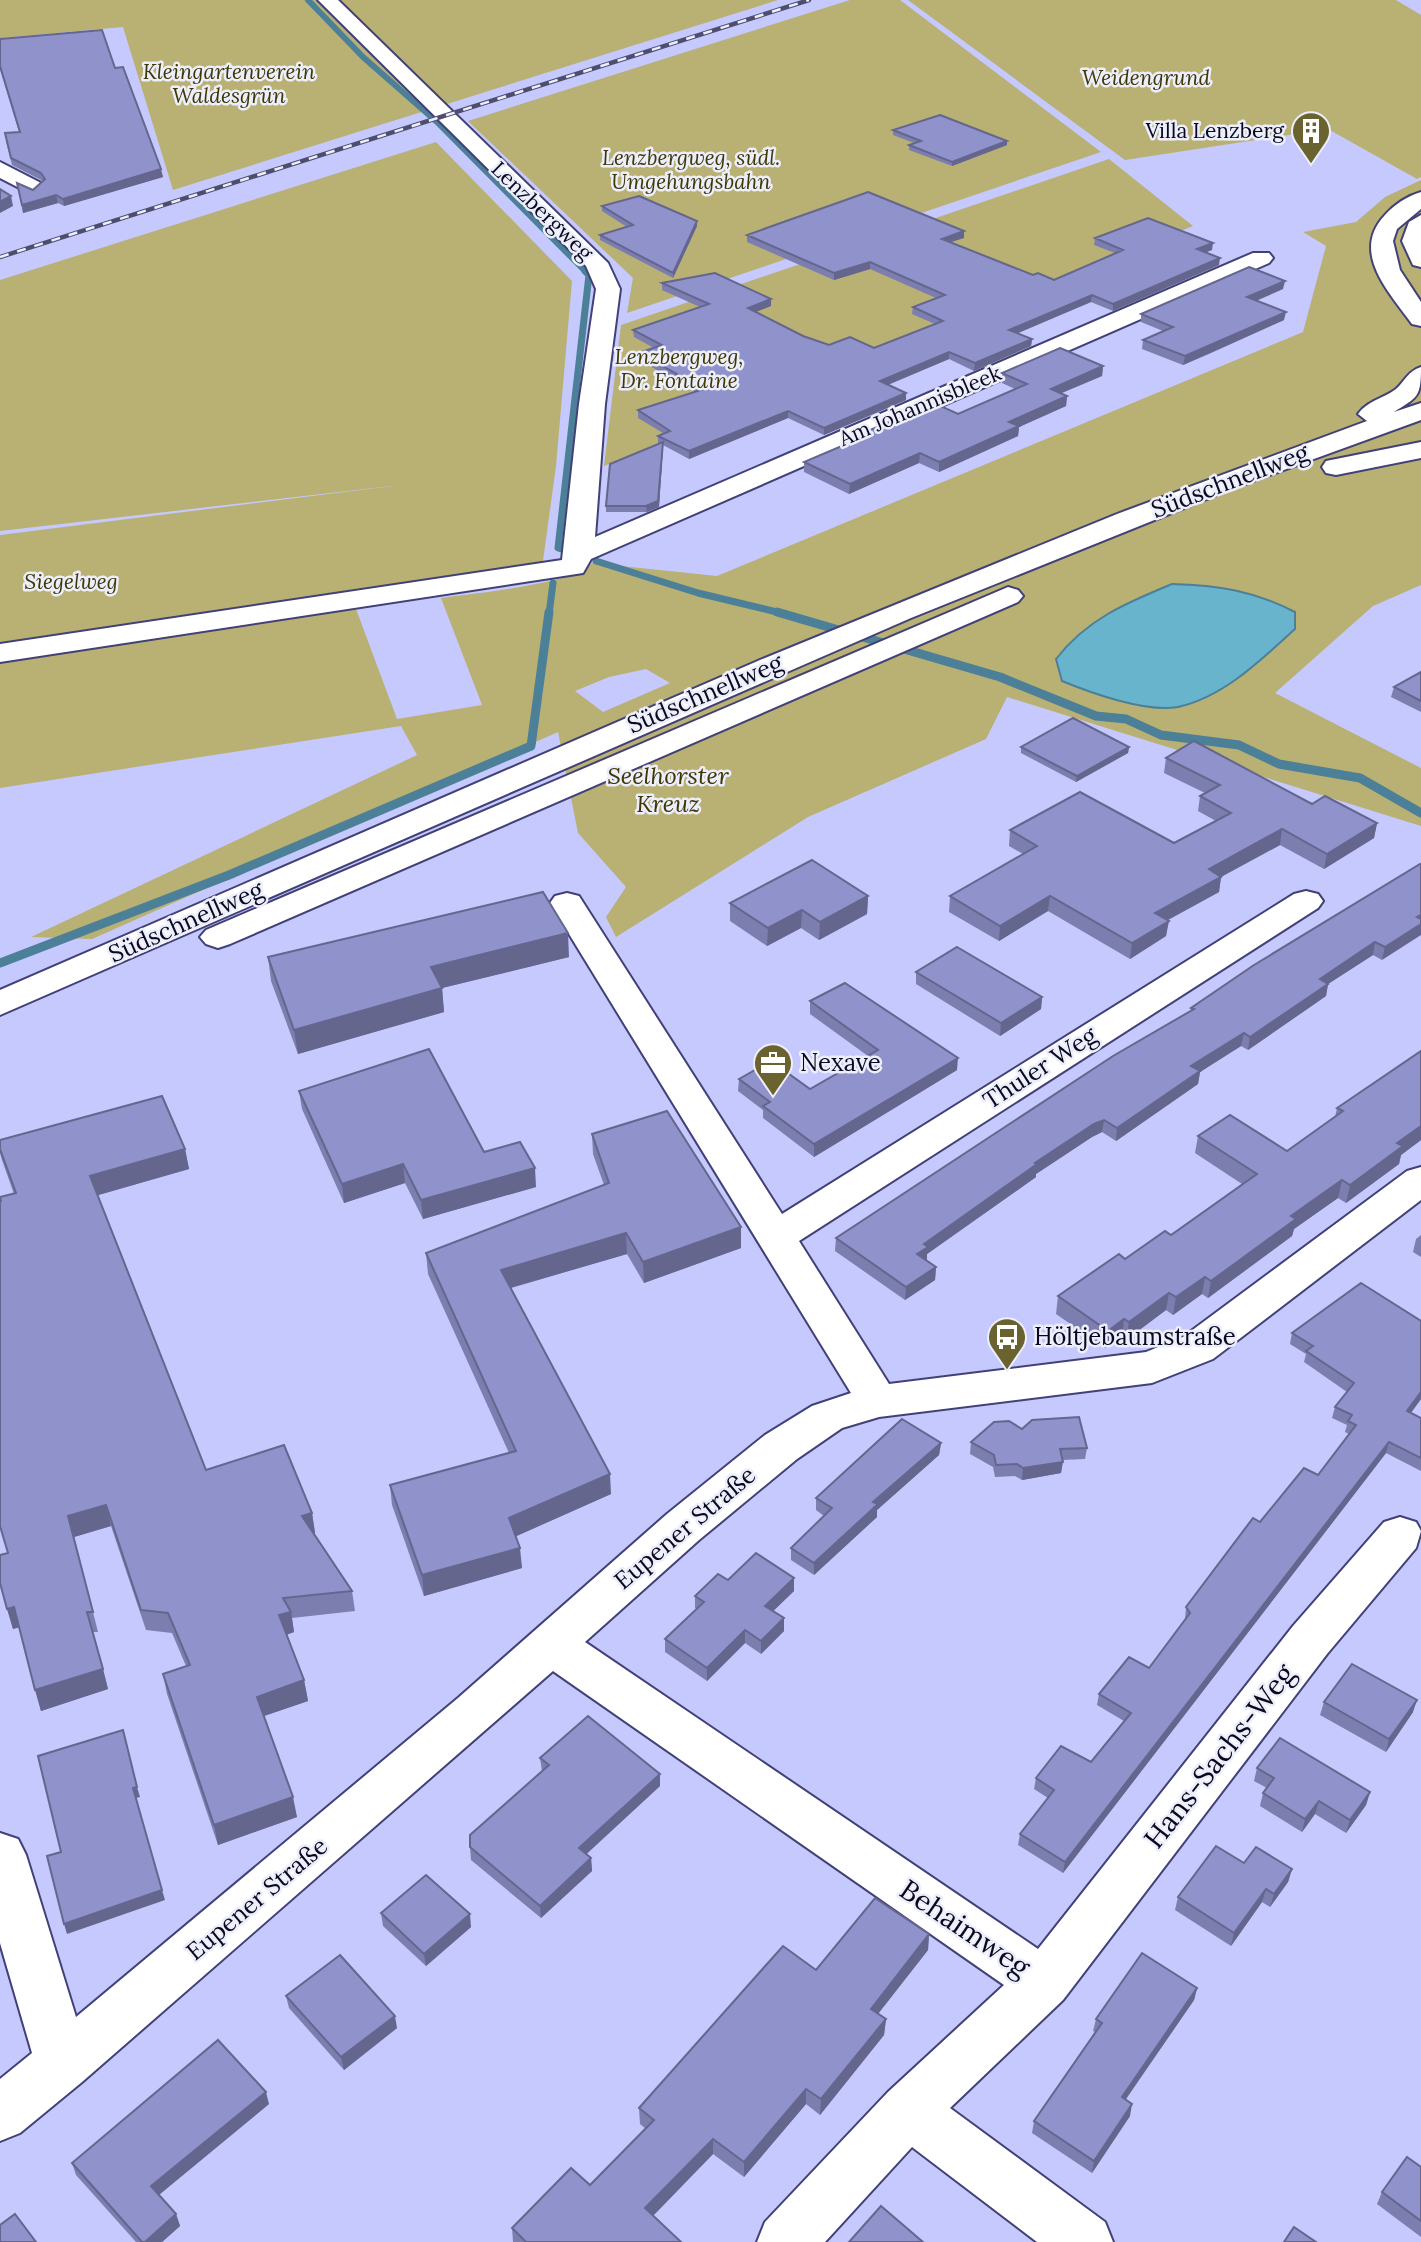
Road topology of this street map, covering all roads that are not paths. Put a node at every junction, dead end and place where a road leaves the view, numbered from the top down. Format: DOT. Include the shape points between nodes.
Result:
graph roads {
  1 [pos="327,0"];
  2 [pos="0,169"];
  3 [pos="33,188"];
  4 [pos="1421,199"];
  5 [pos="1421,222"];
  6 [pos="1261,258"];
  7 [pos="1421,260"];
  8 [pos="1421,319"];
  9 [pos="1421,375"];
  10 [pos="1421,411"];
  11 [pos="1421,436"];
  12 [pos="1421,450"];
  13 [pos="1283,460"];
  14 [pos="1336,467"];
  15 [pos="576,560"];
  16 [pos="0,653"];
  17 [pos="633,740"];
  18 [pos="1306,901"];
  19 [pos="567,903"];
  20 [pos="0,1004"];
  21 [pos="0,1029"];
  22 [pos="1421,1180"];
  23 [pos="776,1237"];
  24 [pos="878,1401"];
  25 [pos="1400,1535"];
  26 [pos="551,1644"];
  27 [pos="0,1855"];
  28 [pos="1044,1983"];
  29 [pos="63,2064"];
  30 [pos="908,2111"];
  31 [pos="0,2114"];
  32 [pos="786,2242"];
  33 [pos="1084,2242"];
  1 -- 15 [label="main road, Lenzbergweg" via="596,263 608,289"];
  2 -- 3 [label="main road"];
  4 -- 8 [label="main road" via="1388,224 1380,245 1384,269"];
  5 -- 7 [label="main road" via="1413,247"];
  6 -- 15 [label="main road, Am Johannisbleek"];
  9 -- 13 [label="main road" via="1390,404"];
  10 -- 13 [label="main road, Südschnellweg"];
  11 -- 14 [label="main road, Südschnellweg"];
  12 -- 14 [label="main road"];
  13 -- 17 [label="main road, Südschnellweg" via="902,610"];
  14 -- 17 [label="main road, Südschnellweg"];
  15 -- 16 [label="main road"];
  17 -- 20 [label="main road, Südschnellweg"];
  17 -- 21 [label="main road, Südschnellweg" via="398,861"];
  18 -- 23 [label="main road, Thuler Weg"];
  19 -- 23 [label="main road"];
  22 -- 24 [label="main road" via="1198,1348 1152,1367"];
  23 -- 24 [label="main road"];
  24 -- 26 [label="main road, Eupener Straße" via="827,1417 781,1447"];
  25 -- 28 [label="main road, Hans-Sachs-Weg" via="1310,1640"];
  26 -- 28 [label="main road, Behaimweg"];
  26 -- 29 [label="main road, Eupener Straße"];
  27 -- 29 [label="main road"];
  28 -- 30 [label="main road, Behaimweg"];
  29 -- 31 [label="main road, Eupener Straße"];
  30 -- 32 [label="main road"];
  30 -- 33 [label="main road"];
}
